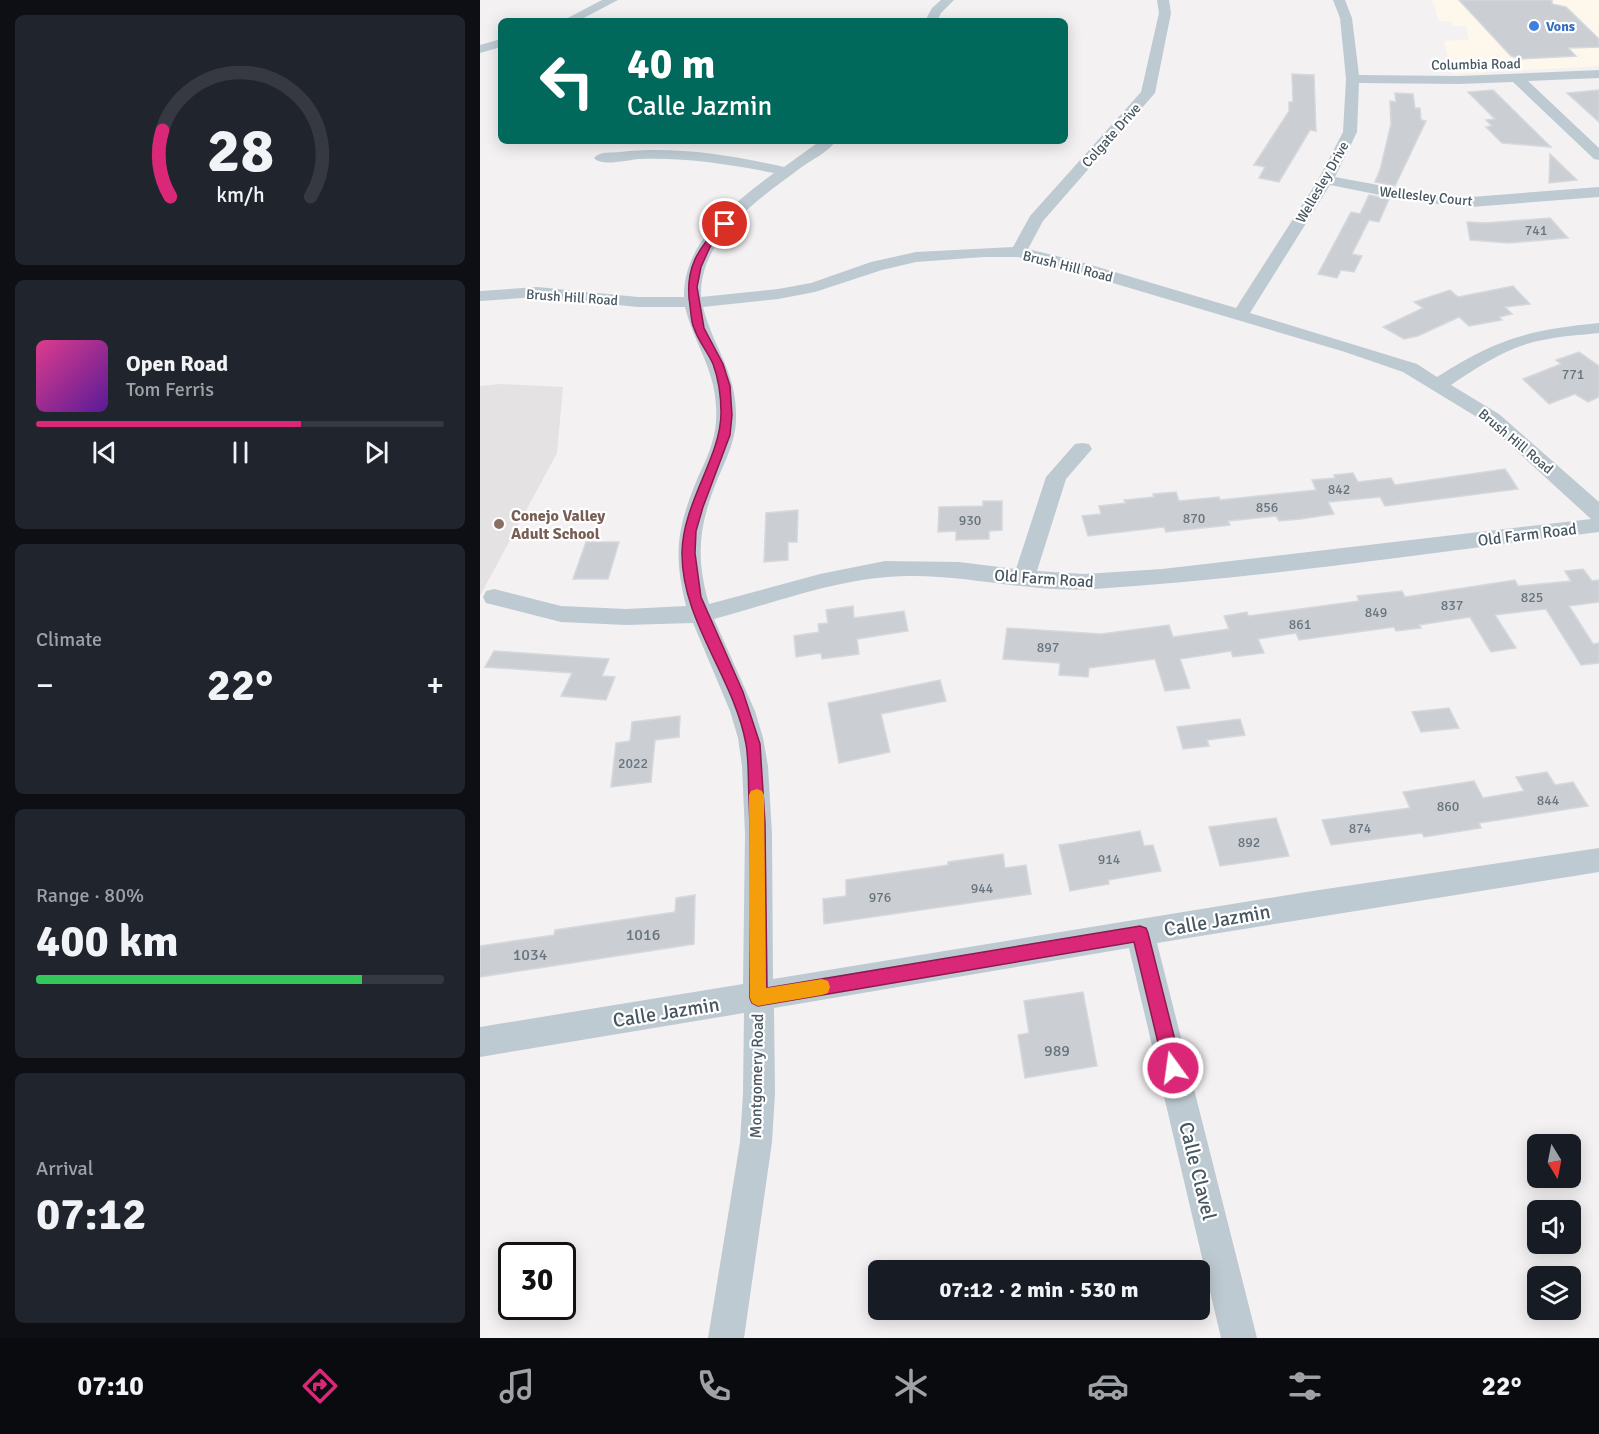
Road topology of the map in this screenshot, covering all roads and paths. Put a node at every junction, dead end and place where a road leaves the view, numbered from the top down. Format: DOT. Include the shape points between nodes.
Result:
graph roads {
  1 [pos="612,0"];
  2 [pos="948,0"];
  3 [pos="1163,0"];
  4 [pos="1339,0"];
  5 [pos="574,18"];
  6 [pos="932,18"];
  7 [pos="498,44"];
  8 [pos="480,50"];
  9 [pos="1599,74"];
  10 [pos="1518,78"];
  11 [pos="1353,79"];
  12 [pos="825,144"];
  13 [pos="1599,156"];
  14 [pos="601,158"];
  15 [pos="788,172"];
  16 [pos="1326,180"];
  17 [pos="1599,192"];
  18 [pos="1018,252"];
  19 [pos="480,296"];
  20 [pos="693,304"];
  21 [pos="1240,315"];
  22 [pos="1599,328"];
  23 [pos="1439,384"];
  24 [pos="1082,449"];
  25 [pos="1599,514"];
  26 [pos="1599,525"];
  27 [pos="1024,578"];
  28 [pos="494,597"];
  29 [pos="702,614"];
  30 [pos="1599,860"];
  31 [pos="1140,933"];
  32 [pos="758,998"];
  33 [pos="480,1042"];
  34 [pos="726,1338"];
  35 [pos="1239,1338"];
  1 -- 5 [label="street"];
  2 -- 6 [label="street"];
  3 -- 18 [label="street, Colgate Drive" via="1164,13 1148,93 1036,219"];
  4 -- 11 [label="street, Wellesley Drive" via="1346,18"];
  7 -- 8 [label="street"];
  9 -- 10 [label="street, Columbia Road"];
  10 -- 11 [label="street, Columbia Road"];
  10 -- 13 [label="street"];
  11 -- 16 [label="street, Wellesley Drive" via="1350,132"];
  12 -- 15 [label="street, Montgomery Road"];
  14 -- 15 [label="street" via="694,154"];
  15 -- 20 [label="street, Montgomery Road" via="713,235 696,267"];
  16 -- 17 [label="street, Wellesley Court" via="1410,196 1471,202"];
  16 -- 21 [label="street, Wellesley Drive"];
  18 -- 20 [label="street, Brush Hill Road" via="916,257 814,287"];
  18 -- 21 [label="street, Brush Hill Road"];
  19 -- 20 [label="street, Brush Hill Road" via="538,292"];
  20 -- 29 [label="street, Montgomery Road" via="699,328 718,364 727,415 724,435 690,531 688,553 694,597"];
  21 -- 23 [label="street, Brush Hill Road" via="1386,358"];
  22 -- 23 [label="street" via="1515,342"];
  23 -- 25 [label="street, Brush Hill Road" via="1492,418"];
  24 -- 27 [label="street" via="1056,477"];
  26 -- 27 [label="street, Old Farm Road" via="1161,577 1085,582"];
  27 -- 29 [label="street, Old Farm Road" via="959,570 885,570 820,582"];
  28 -- 29 [label="street, Old Farm Road" via="561,614 592,617"];
  29 -- 32 [label="street, Montgomery Road" via="736,692 753,744 758,823"];
  30 -- 31 [label="street, Calle Jazmin"];
  31 -- 32 [label="street, Calle Jazmin"];
  31 -- 35 [label="street, Calle Clavel"];
  32 -- 33 [label="street, Calle Jazmin"];
  32 -- 34 [label="street, Montgomery Road" via="758,1115"];
}
